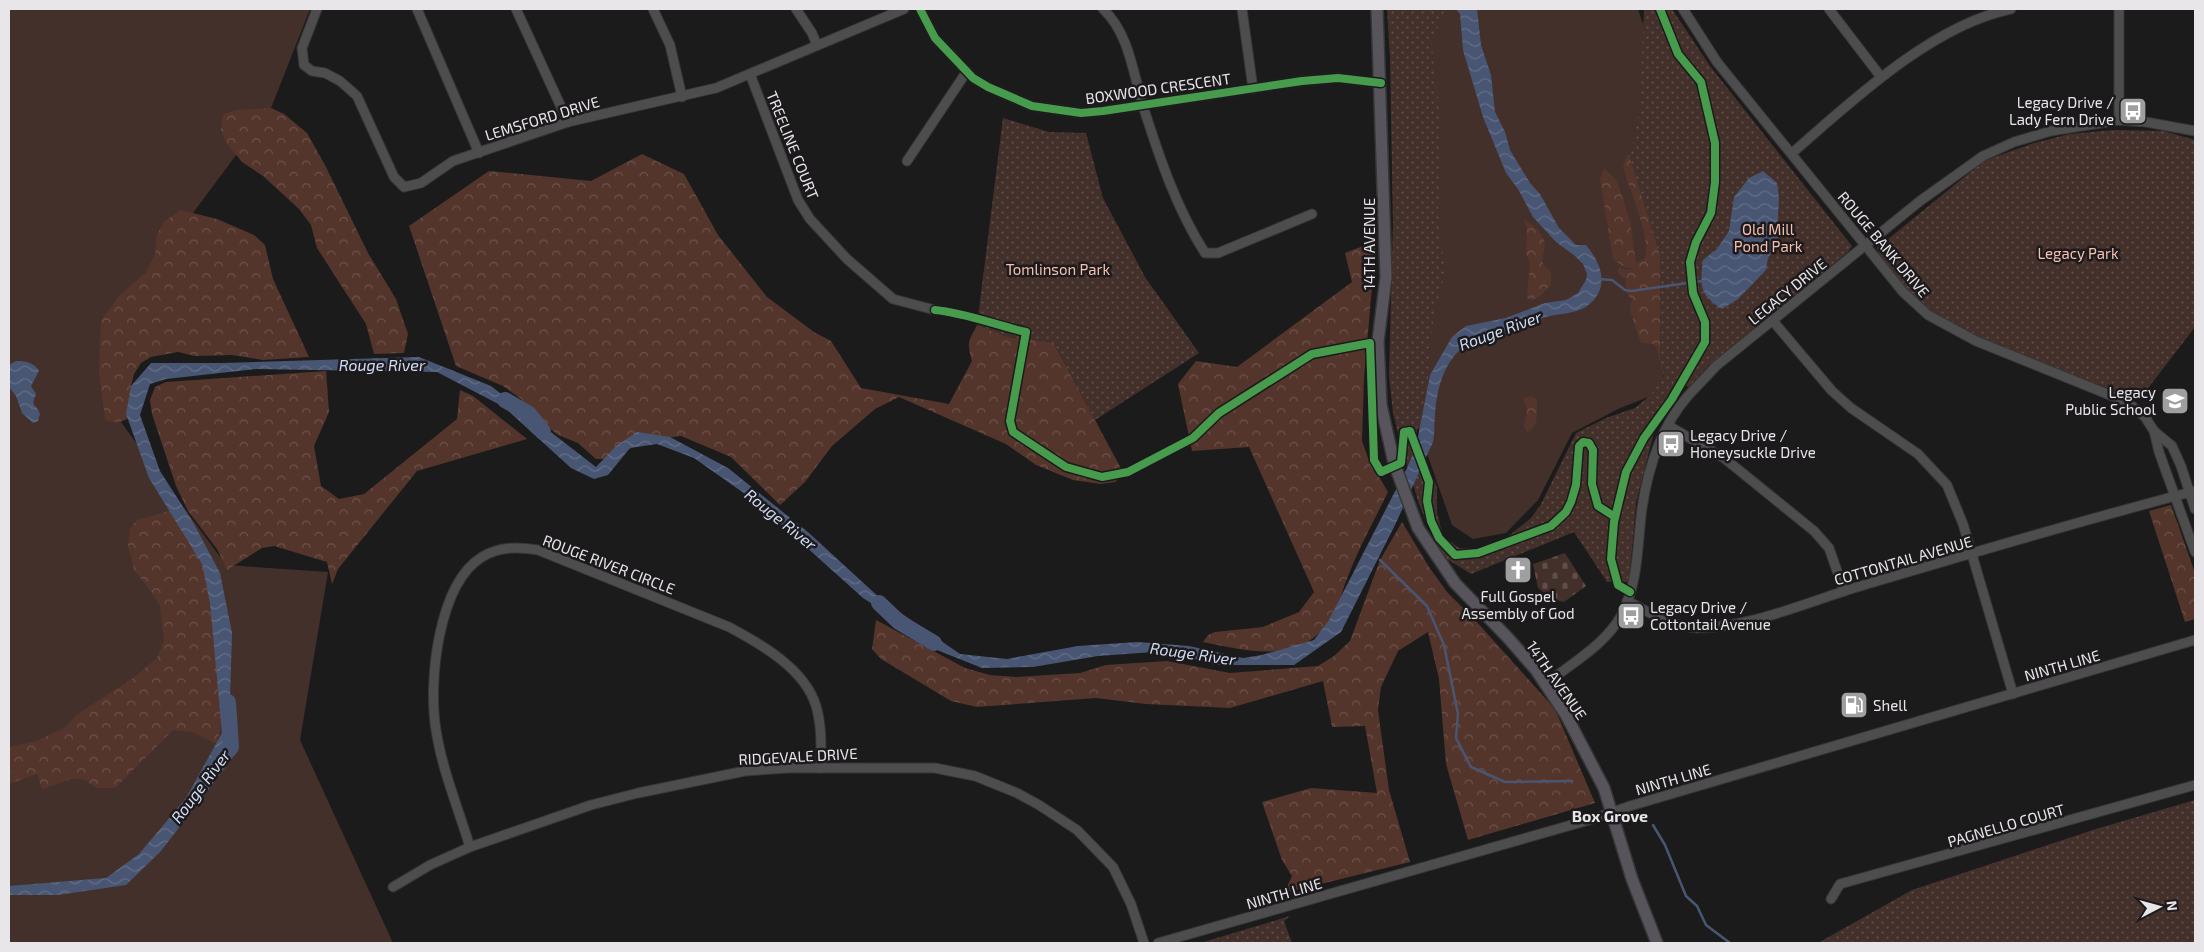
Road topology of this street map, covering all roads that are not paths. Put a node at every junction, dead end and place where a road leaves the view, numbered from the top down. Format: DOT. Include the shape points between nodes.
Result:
graph roads {
  1 [pos="318,9"];
  2 [pos="417,9"];
  3 [pos="516,9"];
  4 [pos="653,9"];
  5 [pos="796,9"];
  6 [pos="904,9"];
  7 [pos="920,9"];
  8 [pos="1103,9"];
  9 [pos="1242,9"];
  10 [pos="1377,9"];
  11 [pos="1682,9"];
  12 [pos="1829,9"];
  13 [pos="2011,9"];
  14 [pos="2118,9"];
  15 [pos="1985,12"];
  16 [pos="817,45"];
  17 [pos="967,72"];
  18 [pos="750,74"];
  19 [pos="1881,77"];
  20 [pos="1381,83"];
  21 [pos="1253,89"];
  22 [pos="682,97"];
  23 [pos="1143,105"];
  24 [pos="2119,120"];
  25 [pos="568,122"];
  26 [pos="2195,131"];
  27 [pos="479,152"];
  28 [pos="1792,153"];
  29 [pos="907,161"];
  30 [pos="1312,214"];
  31 [pos="1865,246"];
  32 [pos="935,310"];
  33 [pos="1773,321"];
  34 [pos="1669,426"];
  35 [pos="2154,430"];
  36 [pos="2192,492"];
  37 [pos="2176,496"];
  38 [pos="2195,509"];
  39 [pos="2195,552"];
  40 [pos="1972,554"];
  41 [pos="1844,591"];
  42 [pos="1627,601"];
  43 [pos="2195,640"];
  44 [pos="1564,669"];
  45 [pos="1536,670"];
  46 [pos="1545,685"];
  47 [pos="2013,694"];
  48 [pos="821,768"];
  49 [pos="2195,785"];
  50 [pos="1612,812"];
  51 [pos="470,847"];
  52 [pos="392,887"];
  53 [pos="1831,899"];
  54 [pos="1144,943"];
  55 [pos="1158,943"];
  56 [pos="1658,943"];
  1 -- 27 [label="street, LEMSFORD DRIVE" via="302,48 304,65 340,81 357,96 398,182 404,187 421,183 453,161"];
  2 -- 27 [label="street"];
  3 -- 25 [label="street"];
  4 -- 22 [label="street" via="670,45"];
  5 -- 16 [label="street"];
  6 -- 16 [label="street, LEMSFORD DRIVE"];
  7 -- 17 [label="street, BOXWOOD CRESCENT" via="935,38"];
  8 -- 23 [label="street" via="1124,40"];
  9 -- 21 [label="street"];
  10 -- 20 [label="main road, 14TH AVENUE"];
  11 -- 28 [label="street, ROUGE BANK DRIVE" via="1718,62"];
  12 -- 19 [label="street"];
  13 -- 15 [label="street"];
  14 -- 24 [label="street"];
  15 -- 19 [label="street"];
  16 -- 18 [label="street, LEMSFORD DRIVE"];
  17 -- 23 [label="street, BOXWOOD CRESCENT" via="988,87 1025,103 1058,111 1080,113"];
  17 -- 29 [label="street"];
  18 -- 22 [label="street, LEMSFORD DRIVE"];
  18 -- 32 [label="street, TREELINE COURT" via="798,200 810,219 847,259 893,299"];
  19 -- 28 [label="street"];
  20 -- 21 [label="street, BOXWOOD CRESCENT" via="1338,78"];
  20 -- 45 [label="main road, 14TH AVENUE" via="1386,278 1378,350 1381,405 1394,463 1418,528 1456,583"];
  21 -- 23 [label="street, BOXWOOD CRESCENT"];
  22 -- 25 [label="street, LEMSFORD DRIVE"];
  23 -- 30 [label="street" via="1166,174 1192,234 1205,253 1218,253"];
  24 -- 26 [label="street, LEGACY DRIVE"];
  24 -- 31 [label="street, LEGACY DRIVE" via="2050,131 1983,156 1926,196"];
  25 -- 27 [label="street, LEMSFORD DRIVE"];
  28 -- 31 [label="street, ROUGE BANK DRIVE"];
  31 -- 33 [label="street, LEGACY DRIVE"];
  31 -- 35 [label="street, ROUGE BANK DRIVE" via="1903,292 1928,315 1976,341 2127,402"];
  33 -- 34 [label="street, LEGACY DRIVE" via="1716,366 1686,398"];
  33 -- 40 [label="street" via="1832,391 1918,454 1938,473 1954,499"];
  34 -- 41 [label="street" via="1724,458 1814,531 1829,548"];
  34 -- 42 [label="street, LEGACY DRIVE" via="1655,454 1648,480 1636,570"];
  35 -- 36 [label="street, ROUGE BANK DRIVE" via="2172,446"];
  35 -- 37 [label="street, ROUGE BANK DRIVE"];
  36 -- 37 [label="street, COTTONTAIL AVENUE"];
  36 -- 38 [label="street, ROUGE BANK DRIVE"];
  37 -- 39 [label="street, ROUGE BANK DRIVE"];
  37 -- 40 [label="street, COTTONTAIL AVENUE"];
  40 -- 41 [label="street, COTTONTAIL AVENUE"];
  40 -- 47 [label="street"];
  41 -- 42 [label="street, COTTONTAIL AVENUE" via="1735,623 1698,628 1680,626"];
  42 -- 44 [label="street, LEGACY DRIVE" via="1620,617 1595,647"];
  43 -- 47 [label="street, NINTH LINE"];
  44 -- 45 [label="street"];
  44 -- 46 [label="street, LEGACY DRIVE"];
  45 -- 46 [label="main road, 14TH AVENUE"];
  46 -- 50 [label="main road, 14TH AVENUE" via="1566,715 1604,788"];
  47 -- 50 [label="street, NINTH LINE"];
  48 -- 51 [label="street, RIDGEVALE DRIVE" via="738,772 638,792 591,804"];
  48 -- 51 [label="street, ROUGE RIVER CIRCLE" via="821,734 816,705 810,692 790,668 753,639 538,550 512,547 482,557 454,589 435,659 436,729"];
  48 -- 54 [label="street, RIDGEVALE DRIVE" via="935,768 975,776 1017,793 1077,830 1105,857 1119,878"];
  49 -- 53 [label="street, PAGNELLO COURT" via="1840,884"];
  50 -- 55 [label="street, NINTH LINE"];
  50 -- 56 [label="main road, 14TH AVENUE" via="1632,879"];
  51 -- 52 [label="street, RIDGEVALE DRIVE"];
}
